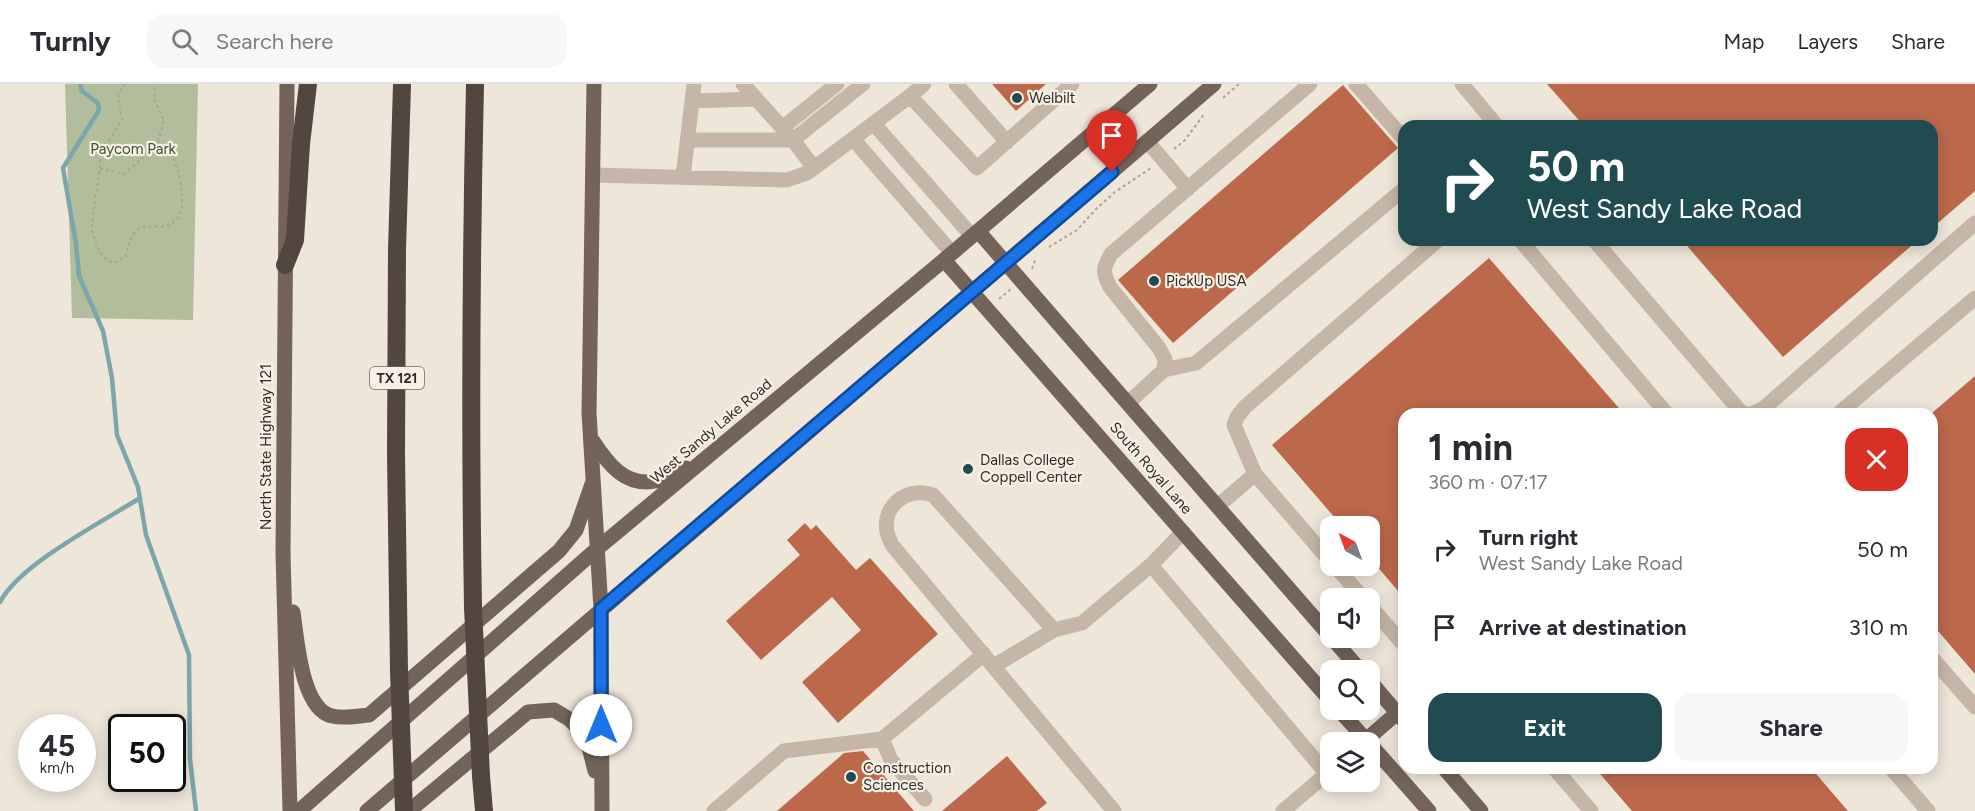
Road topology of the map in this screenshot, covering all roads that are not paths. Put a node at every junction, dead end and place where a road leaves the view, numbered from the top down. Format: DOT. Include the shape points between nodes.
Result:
graph roads {
  1 [pos="287,84"];
  2 [pos="308,84"];
  3 [pos="402,84"];
  4 [pos="475,84"];
  5 [pos="594,84"];
  6 [pos="694,84"];
  7 [pos="743,84"];
  8 [pos="837,84"];
  9 [pos="863,84"];
  10 [pos="924,84"];
  11 [pos="956,84"];
  12 [pos="1072,84"];
  13 [pos="1150,84"];
  14 [pos="1214,84"];
  15 [pos="1310,84"];
  16 [pos="1356,84"];
  17 [pos="1462,84"];
  18 [pos="910,96"];
  19 [pos="756,99"];
  20 [pos="692,101"];
  21 [pos="1492,120"];
  22 [pos="874,123"];
  23 [pos="782,128"];
  24 [pos="1398,132"];
  25 [pos="688,140"];
  26 [pos="793,140"];
  27 [pos="854,140"];
  28 [pos="1007,141"];
  29 [pos="1148,141"];
  30 [pos="814,168"];
  31 [pos="592,175"];
  32 [pos="683,177"];
  33 [pos="1188,189"];
  34 [pos="1398,194"];
  35 [pos="1975,224"];
  36 [pos="975,234"];
  37 [pos="1431,246"];
  38 [pos="1526,246"];
  39 [pos="1599,246"];
  40 [pos="948,256"];
  41 [pos="1006,263"];
  42 [pos="285,265"];
  43 [pos="972,292"];
  44 [pos="1975,298"];
  45 [pos="1164,370"];
  46 [pos="1128,403"];
  47 [pos="1662,408"];
  48 [pos="1738,408"];
  49 [pos="1764,408"];
  50 [pos="1845,408"];
  51 [pos="591,439"];
  52 [pos="703,461"];
  53 [pos="1255,474"];
  54 [pos="594,478"];
  55 [pos="1218,506"];
  56 [pos="1183,532"];
  57 [pos="598,548"];
  58 [pos="1320,549"];
  59 [pos="283,553"];
  60 [pos="1151,564"];
  61 [pos="1344,576"];
  62 [pos="1354,588"];
  63 [pos="601,609"];
  64 [pos="1380,617"];
  65 [pos="1320,624"];
  66 [pos="1054,630"];
  67 [pos="1398,638"];
  68 [pos="1341,648"];
  69 [pos="989,660"];
  70 [pos="1351,660"];
  71 [pos="1938,665"];
  72 [pos="1320,689"];
  73 [pos="1380,691"];
  74 [pos="1975,707"];
  75 [pos="1398,709"];
  76 [pos="1398,716"];
  77 [pos="1347,720"];
  78 [pos="1358,732"];
  79 [pos="1378,732"];
  80 [pos="882,739"];
  81 [pos="1380,757"];
  82 [pos="1320,761"];
  83 [pos="1452,774"];
  84 [pos="1559,774"];
  85 [pos="1896,774"];
  86 [pos="1320,780"];
  87 [pos="601,794"];
  88 [pos="925,799"];
  89 [pos="1110,810"];
  90 [pos="290,811"];
  91 [pos="299,811"];
  92 [pos="367,811"];
  93 [pos="404,811"];
  94 [pos="409,811"];
  95 [pos="484,811"];
  96 [pos="602,811"];
  97 [pos="714,811"];
  98 [pos="1283,811"];
  99 [pos="1429,811"];
  100 [pos="1481,811"];
  101 [pos="1591,811"];
  102 [pos="1928,811"];
  1 -- 42 [label="main road, North State Highway 121"];
  2 -- 42 [label="highway" via="295,240"];
  3 -- 93 [label="highway, TX 121, bridge" via="396,454"];
  4 -- 95 [label="highway, bridge" via="470,423 473,607"];
  5 -- 31 [label="main road"];
  6 -- 20 [label="lane"];
  7 -- 19 [label="lane"];
  8 -- 23 [label="lane"];
  9 -- 26 [label="lane"];
  10 -- 18 [label="lane"];
  11 -- 28 [label="lane"];
  12 -- 28 [label="lane"];
  13 -- 36 [label="main road, West Sandy Lake Road"];
  14 -- 29 [label="main road"];
  15 -- 33 [label="lane"];
  16 -- 24 [label="lane"];
  17 -- 21 [label="lane"];
  18 -- 22 [label="lane"];
  18 -- 28 [label="lane" via="977,168"];
  19 -- 20 [label="lane"];
  19 -- 23 [label="lane"];
  20 -- 25 [label="lane"];
  22 -- 27 [label="lane"];
  22 -- 36 [label="lane"];
  23 -- 26 [label="lane"];
  25 -- 26 [label="lane"];
  25 -- 32 [label="lane"];
  26 -- 30 [label="lane"];
  27 -- 30 [label="lane"];
  27 -- 40 [label="lane"];
  29 -- 33 [label="lane"];
  29 -- 41 [label="main road"];
  30 -- 32 [label="lane" via="787,180"];
  31 -- 32 [label="lane"];
  31 -- 51 [label="main road"];
  33 -- 45 [label="lane" via="1111,254 1104,268 1110,287 1159,348 1165,359"];
  34 -- 45 [label="lane" via="1196,363"];
  35 -- 49 [label="lane"];
  36 -- 40 [label="main road, West Sandy Lake Road"];
  36 -- 41 [label="main road, South Royal Lane"];
  37 -- 53 [label="lane" via="1237,417 1234,425"];
  38 -- 47 [label="lane"];
  39 -- 48 [label="lane"];
  40 -- 43 [label="main road, South Royal Lane"];
  40 -- 52 [label="main road, West Sandy Lake Road"];
  41 -- 43 [label="main road"];
  41 -- 46 [label="main road, South Royal Lane"];
  42 -- 59 [label="main road, North State Highway 121"];
  43 -- 56 [label="main road, South Royal Lane"];
  43 -- 63 [label="main road"];
  44 -- 50 [label="lane"];
  45 -- 46 [label="lane"];
  46 -- 55 [label="main road, South Royal Lane"];
  51 -- 52 [label="main road" via="606,462 625,478 640,481 656,481"];
  51 -- 54 [label="main road"];
  52 -- 57 [label="main road, West Sandy Lake Road"];
  53 -- 55 [label="lane"];
  53 -- 58 [label="lane"];
  54 -- 57 [label="main road"];
  54 -- 59 [label="main road" via="576,530 559,551 369,715 330,716 315,704 304,676"];
  55 -- 65 [label="main road, South Royal Lane"];
  56 -- 60 [label="lane"];
  56 -- 72 [label="main road, South Royal Lane"];
  57 -- 63 [label="main road"];
  57 -- 91 [label="main road, West Sandy Lake Road"];
  59 -- 90 [label="main road, North State Highway 121"];
  60 -- 66 [label="lane" via="1082,623"];
  60 -- 82 [label="lane"];
  61 -- 62 [label="lane"];
  63 -- 87 [label="main road"];
  63 -- 92 [label="main road"];
  64 -- 67 [label="lane"];
  66 -- 69 [label="lane"];
  66 -- 69 [label="lane" via="933,495 919,492 899,498 892,504 886,522 892,545"];
  68 -- 70 [label="main road, South Royal Lane"];
  69 -- 80 [label="lane"];
  69 -- 89 [label="lane"];
  71 -- 74 [label="lane"];
  73 -- 75 [label="main road"];
  76 -- 79 [label="main road"];
  77 -- 78 [label="main road"];
  80 -- 88 [label="lane" via="891,760"];
  80 -- 97 [label="lane" via="784,751"];
  81 -- 99 [label="main road"];
  83 -- 100 [label="main road"];
  84 -- 101 [label="lane"];
  85 -- 102 [label="lane"];
  86 -- 98 [label="lane"];
  87 -- 94 [label="main road" via="586,735 554,710 528,712"];
  87 -- 96 [label="main road"];
}
